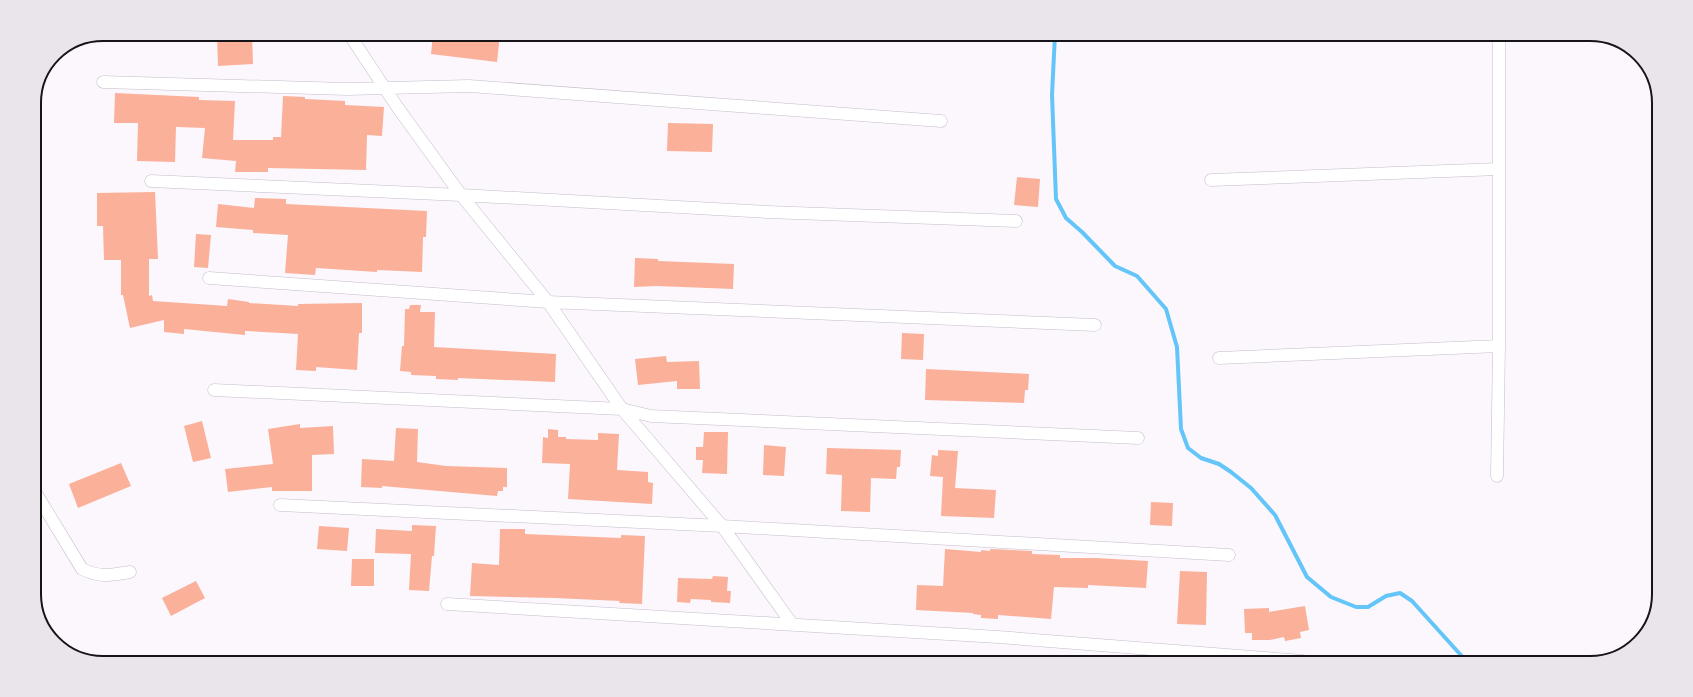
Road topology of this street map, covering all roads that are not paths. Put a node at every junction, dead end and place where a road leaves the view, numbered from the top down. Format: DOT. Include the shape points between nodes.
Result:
graph roads {
  1 [pos="354,41"];
  2 [pos="1499,41"];
  3 [pos="103,82"];
  4 [pos="384,87"];
  5 [pos="942,121"];
  6 [pos="1499,169"];
  7 [pos="1210,180"];
  8 [pos="151,181"];
  9 [pos="461,196"];
  10 [pos="1016,221"];
  11 [pos="209,278"];
  12 [pos="548,302"];
  13 [pos="1095,325"];
  14 [pos="1499,346"];
  15 [pos="1219,358"];
  16 [pos="214,390"];
  17 [pos="622,409"];
  18 [pos="1138,438"];
  19 [pos="1497,476"];
  20 [pos="41,502"];
  21 [pos="280,505"];
  22 [pos="722,526"];
  23 [pos="1229,555"];
  24 [pos="130,572"];
  25 [pos="447,604"];
  26 [pos="792,624"];
  27 [pos="1240,656"];
  1 -- 4 [label="street"];
  2 -- 6 [label="street"];
  3 -- 4 [label="street" via="347,90"];
  4 -- 5 [label="street" via="469,86"];
  4 -- 9 [label="street"];
  6 -- 7 [label="street"];
  6 -- 14 [label="street"];
  8 -- 9 [label="street"];
  9 -- 10 [label="street" via="767,212"];
  9 -- 12 [label="street"];
  11 -- 12 [label="street"];
  12 -- 13 [label="street"];
  12 -- 17 [label="street"];
  14 -- 15 [label="street"];
  14 -- 19 [label="street"];
  16 -- 17 [label="street"];
  17 -- 18 [label="street" via="651,416"];
  17 -- 22 [label="street"];
  20 -- 24 [label="street" via="82,569 104,576"];
  21 -- 22 [label="street"];
  22 -- 23 [label="street"];
  22 -- 26 [label="street"];
  25 -- 26 [label="street"];
  26 -- 27 [label="street"];
}
